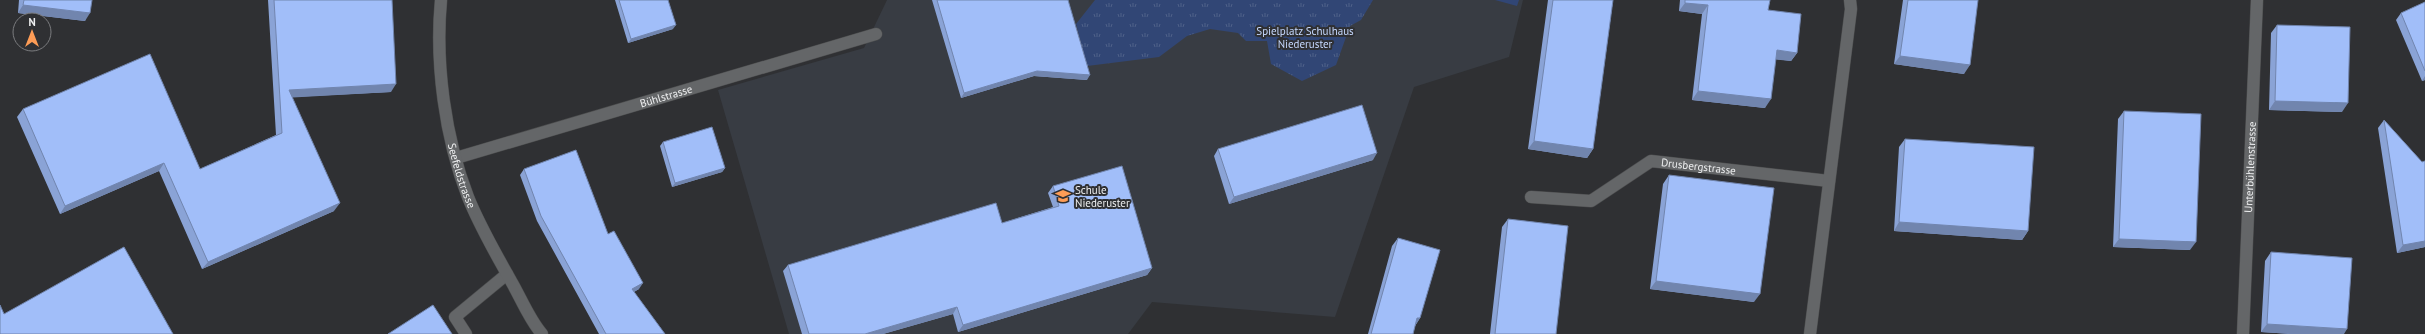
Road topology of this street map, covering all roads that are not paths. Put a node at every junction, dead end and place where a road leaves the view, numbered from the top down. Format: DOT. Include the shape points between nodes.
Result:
graph roads {
  1 [pos="440,0"];
  2 [pos="1850,0"];
  3 [pos="2257,0"];
  4 [pos="876,34"];
  5 [pos="456,158"];
  6 [pos="1829,180"];
  7 [pos="1531,197"];
  8 [pos="507,274"];
  9 [pos="466,334"];
  10 [pos="542,334"];
  11 [pos="1810,334"];
  12 [pos="2243,334"];
  1 -- 5 [label="street, Seefeldstrasse" via="439,59"];
  2 -- 6 [label="street" via="1851,9"];
  3 -- 12 [label="street, Unterbühlenstrasse"];
  4 -- 5 [label="street, Bühlstrasse"];
  5 -- 8 [label="street, Seefeldstrasse" via="468,197 493,251"];
  6 -- 7 [label="street, Drusbergstrasse" via="1651,161 1591,201"];
  6 -- 11 [label="street"];
  8 -- 9 [label="street" via="455,317"];
  8 -- 10 [label="street, Seefeldstrasse"];
}
